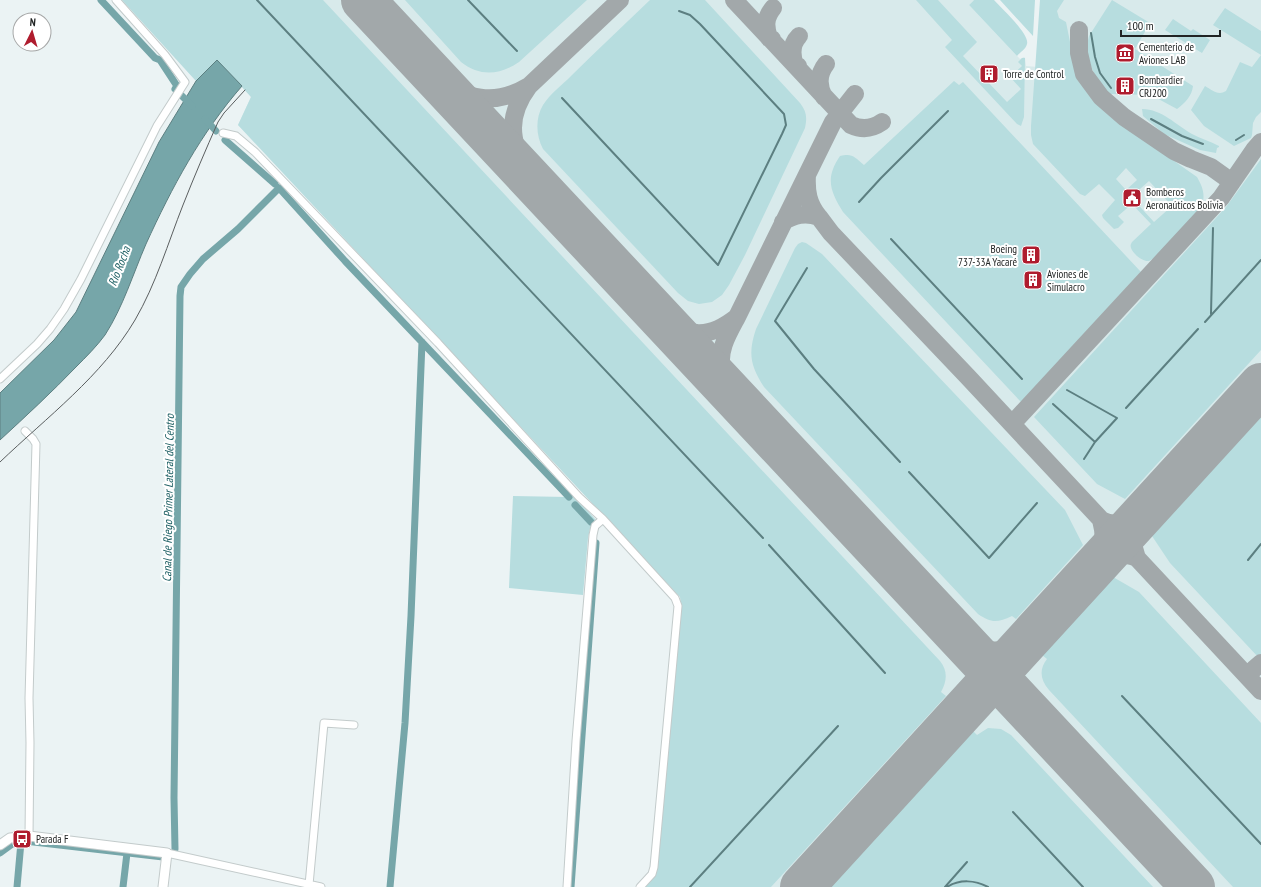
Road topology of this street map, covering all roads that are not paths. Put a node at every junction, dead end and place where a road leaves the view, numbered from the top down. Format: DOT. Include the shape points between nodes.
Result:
graph roads {
  1 [pos="116,0"];
  2 [pos="223,133"];
  3 [pos="0,379"];
  4 [pos="25,431"];
  5 [pos="603,519"];
  6 [pos="354,724"];
  7 [pos="29,836"];
  8 [pos="0,845"];
  9 [pos="168,853"];
  10 [pos="309,884"];
  11 [pos="163,887"];
  12 [pos="321,887"];
  13 [pos="567,887"];
  14 [pos="640,887"];
  1 -- 3 [label="street" via="160,49 185,82 157,126 64,309 37,344"];
  2 -- 5 [label="street" via="236,136 248,145 438,343 579,497"];
  4 -- 7 [label="street" via="36,444 29,698"];
  5 -- 13 [label="street" via="595,526 593,535"];
  5 -- 14 [label="street" via="672,593 678,606 654,867 652,874"];
  6 -- 10 [label="street" via="324,723"];
  7 -- 8 [label="street" via="10,838"];
  7 -- 9 [label="street"];
  9 -- 10 [label="street"];
  9 -- 11 [label="street"];
  10 -- 12 [label="street"];
}
